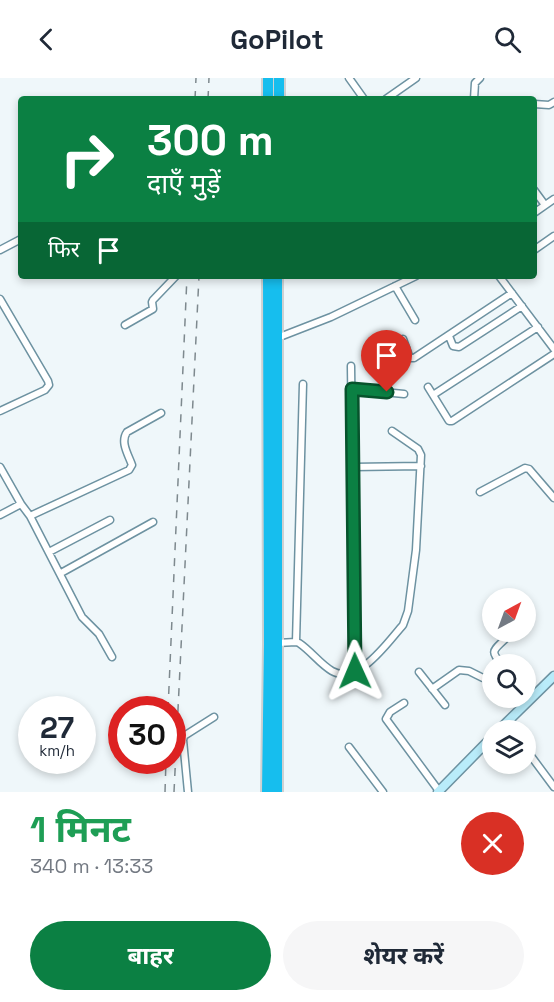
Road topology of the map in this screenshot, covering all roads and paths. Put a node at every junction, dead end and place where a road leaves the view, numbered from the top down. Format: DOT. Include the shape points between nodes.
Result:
graph roads {
  1 [pos="268,78"];
  2 [pos="279,78"];
  3 [pos="349,78"];
  4 [pos="416,78"];
  5 [pos="480,78"];
  6 [pos="268,96"];
  7 [pos="279,96"];
  8 [pos="362,96"];
  9 [pos="390,96"];
  10 [pos="474,96"];
  11 [pos="554,102"];
  12 [pos="537,104"];
  13 [pos="537,194"];
  14 [pos="554,199"];
  15 [pos="545,205"];
  16 [pos="537,211"];
  17 [pos="554,236"];
  18 [pos="18,241"];
  19 [pos="537,248"];
  20 [pos="0,250"];
  21 [pos="173,279"];
  22 [pos="268,279"];
  23 [pos="277,279"];
  24 [pos="409,279"];
  25 [pos="502,279"];
  26 [pos="395,285"];
  27 [pos="512,293"];
  28 [pos="0,300"];
  29 [pos="522,306"];
  30 [pos="415,320"];
  31 [pos="125,325"];
  32 [pos="538,327"];
  33 [pos="449,336"];
  34 [pos="277,338"];
  35 [pos="403,339"];
  36 [pos="554,349"];
  37 [pos="554,354"];
  38 [pos="351,366"];
  39 [pos="303,384"];
  40 [pos="428,387"];
  41 [pos="352,389"];
  42 [pos="404,394"];
  43 [pos="433,395"];
  44 [pos="0,411"];
  45 [pos="160,413"];
  46 [pos="392,431"];
  47 [pos="421,466"];
  48 [pos="0,467"];
  49 [pos="353,467"];
  50 [pos="480,492"];
  51 [pos="554,498"];
  52 [pos="21,504"];
  53 [pos="0,515"];
  54 [pos="30,516"];
  55 [pos="110,520"];
  56 [pos="153,522"];
  57 [pos="49,552"];
  58 [pos="61,573"];
  59 [pos="296,642"];
  60 [pos="502,642"];
  61 [pos="277,643"];
  62 [pos="494,654"];
  63 [pos="112,657"];
  64 [pos="355,671"];
  65 [pos="419,672"];
  66 [pos="554,676"];
  67 [pos="482,677"];
  68 [pos="432,689"];
  69 [pos="536,694"];
  70 [pos="404,703"];
  71 [pos="445,705"];
  72 [pos="524,708"];
  73 [pos="214,717"];
  74 [pos="515,720"];
  75 [pos="349,747"];
  76 [pos="482,747"];
  77 [pos="536,763"];
  78 [pos="554,787"];
  79 [pos="188,792"];
  80 [pos="267,792"];
  81 [pos="277,792"];
  82 [pos="382,792"];
  83 [pos="439,792"];
  1 -- 6 [label="highway"];
  2 -- 7 [label="highway"];
  3 -- 8 [label="street"];
  4 -- 9 [label="street"];
  5 -- 10 [label="street" via="475,83"];
  11 -- 12 [label="street"];
  13 -- 15 [label="street"];
  14 -- 15 [label="street"];
  15 -- 16 [label="street"];
  17 -- 19 [label="street"];
  18 -- 20 [label="street"];
  21 -- 31 [label="street" via="152,302 153,309"];
  22 -- 80 [label="highway"];
  23 -- 34 [label="highway"];
  24 -- 26 [label="street"];
  25 -- 27 [label="street"];
  26 -- 30 [label="street"];
  26 -- 34 [label="street"];
  27 -- 29 [label="street"];
  27 -- 33 [label="street"];
  28 -- 44 [label="street" via="49,385"];
  29 -- 32 [label="street"];
  29 -- 33 [label="street" via="459,347 453,346"];
  32 -- 36 [label="street"];
  32 -- 43 [label="street"];
  33 -- 35 [label="street" via="414,358 409,356"];
  34 -- 61 [label="highway"];
  37 -- 43 [label="street" via="452,421"];
  38 -- 41 [label="street"];
  39 -- 59 [label="street"];
  40 -- 43 [label="street"];
  41 -- 42 [label="street"];
  41 -- 49 [label="street"];
  45 -- 54 [label="street" via="124,435 132,465 129,470"];
  46 -- 47 [label="street" via="418,449"];
  47 -- 49 [label="street"];
  47 -- 64 [label="street" via="416,550 406,620 373,660"];
  48 -- 52 [label="street"];
  49 -- 64 [label="street"];
  50 -- 51 [label="street" via="525,468"];
  52 -- 53 [label="street"];
  52 -- 54 [label="street"];
  54 -- 57 [label="street"];
  55 -- 57 [label="street"];
  56 -- 58 [label="street"];
  57 -- 58 [label="street"];
  58 -- 63 [label="street" via="82,617 99,634"];
  59 -- 61 [label="street"];
  59 -- 64 [label="street" via="332,672"];
  60 -- 62 [label="street"];
  61 -- 81 [label="highway"];
  65 -- 68 [label="street"];
  66 -- 69 [label="main road"];
  67 -- 68 [label="street" via="469,670 459,670"];
  68 -- 71 [label="street"];
  70 -- 83 [label="street" via="386,718"];
  72 -- 74 [label="main road"];
  73 -- 79 [label="street" via="184,736"];
  75 -- 82 [label="street"];
  76 -- 83 [label="main road"];
  77 -- 78 [label="street"];
}
